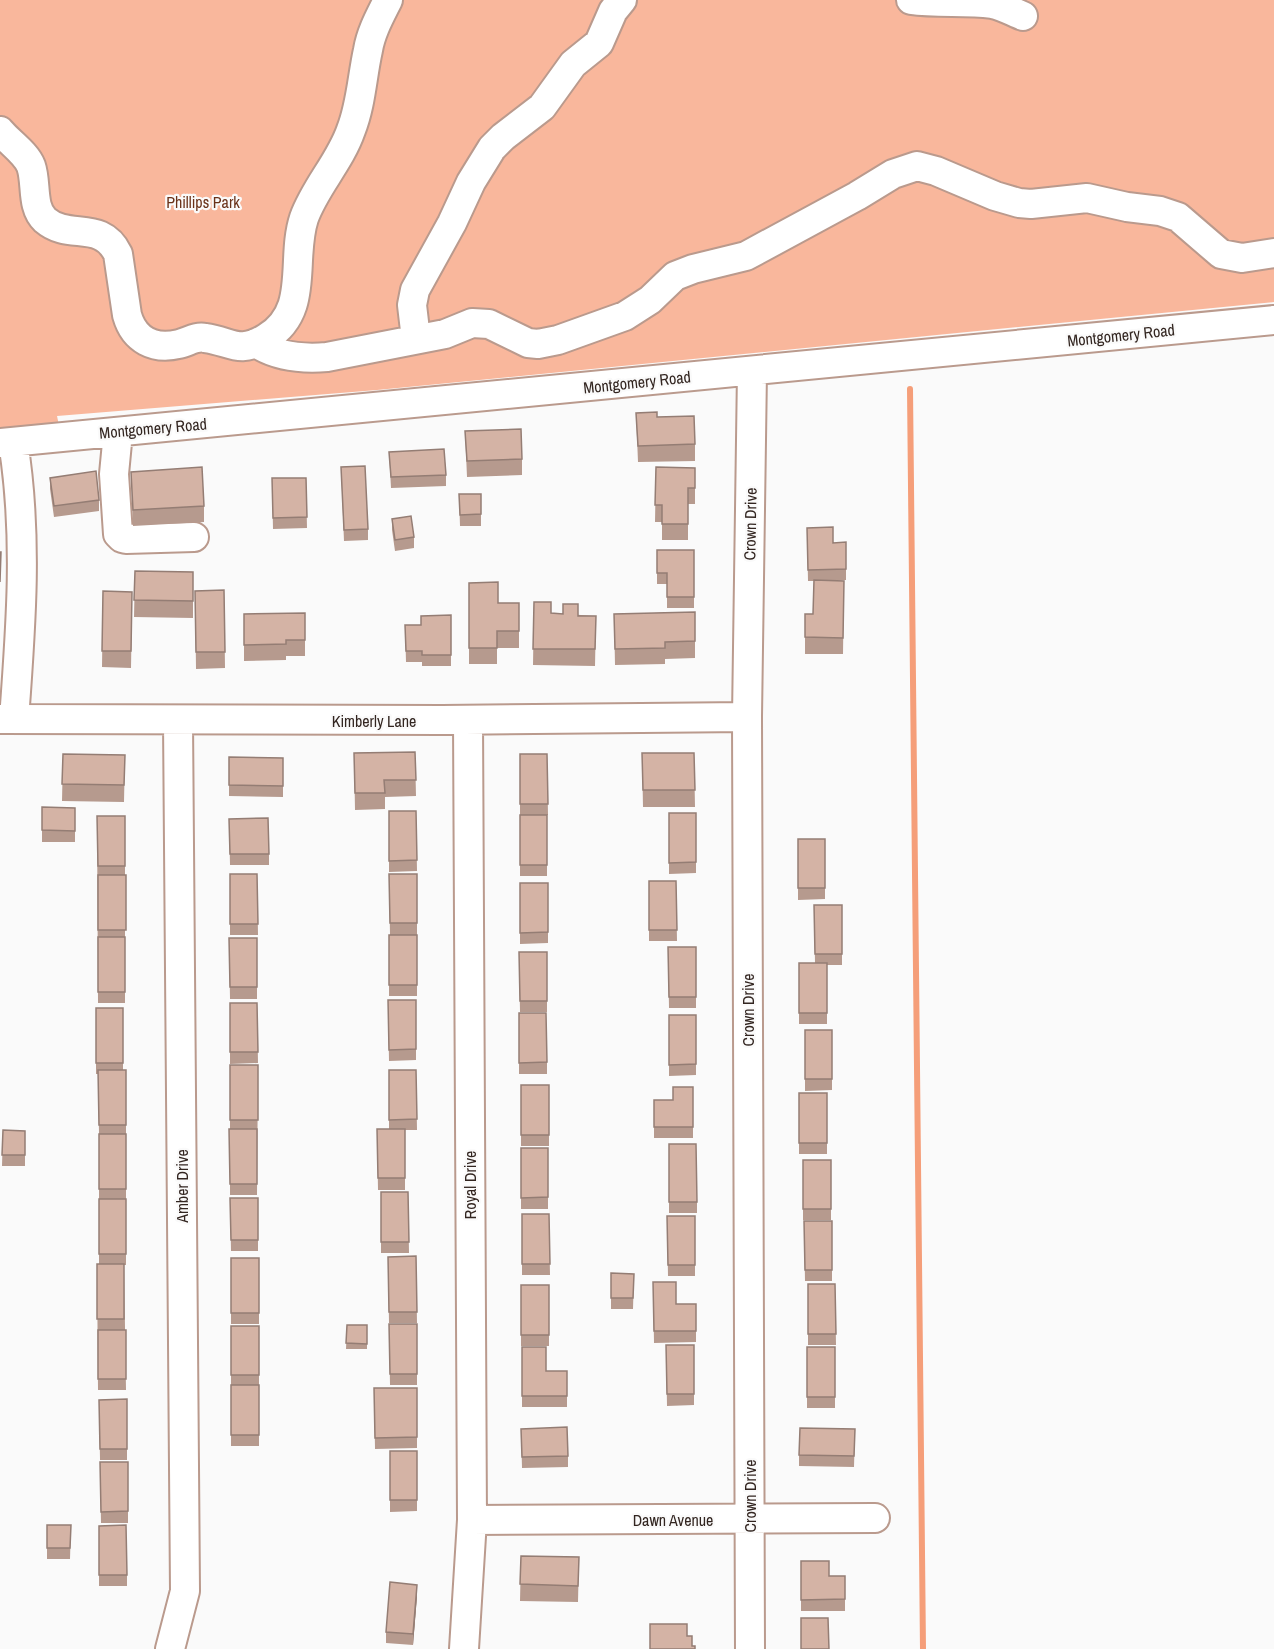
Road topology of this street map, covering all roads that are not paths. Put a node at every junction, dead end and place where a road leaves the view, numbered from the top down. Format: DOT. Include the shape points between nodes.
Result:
graph roads {
  1 [pos="388,0"];
  2 [pos="622,0"];
  3 [pos="911,0"];
  4 [pos="968,1"];
  5 [pos="1023,16"];
  6 [pos="0,131"];
  7 [pos="1274,254"];
  8 [pos="1274,321"];
  9 [pos="416,339"];
  10 [pos="256,343"];
  11 [pos="752,371"];
  12 [pos="118,432"];
  13 [pos="6,443"];
  14 [pos="194,537"];
  15 [pos="747,717"];
  16 [pos="7,719"];
  17 [pos="468,720"];
  18 [pos="177,721"];
  19 [pos="875,1518"];
  20 [pos="472,1520"];
  21 [pos="750,1520"];
  22 [pos="170,1649"];
  23 [pos="464,1649"];
  24 [pos="750,1649"];
  1 -- 10 [label="street" via="370,39 351,133 304,218 292,309 277,330"];
  2 -- 9 [label="street" via="599,43 573,64 542,106 502,137 484,161 415,290 412,316"];
  3 -- 4 [label="street"];
  4 -- 5 [label="street"];
  6 -- 10 [label="street" via="30,164 42,217 54,226 102,235 114,246 127,315 139,336 160,346 199,338 236,346"];
  7 -- 9 [label="street" via="1242,258 1221,254 1178,218 1160,211 1087,198 1019,203 917,166 893,174 757,251 675,276 650,300 625,316 558,340 528,343 480,322"];
  8 -- 11 [label="street, Montgomery Road"];
  9 -- 10 [label="street" via="309,359 265,349"];
  11 -- 12 [label="street, Montgomery Road"];
  11 -- 15 [label="street, Crown Drive"];
  12 -- 13 [label="street, Montgomery Road"];
  12 -- 14 [label="street" via="114,474 118,534 126,539"];
  13 -- 16 [label="street" via="19,480 22,519 21,633"];
  15 -- 17 [label="street, Kimberly Lane"];
  15 -- 21 [label="street, Crown Drive"];
  16 -- 18 [label="street, Kimberly Lane"];
  17 -- 18 [label="street, Kimberly Lane"];
  17 -- 20 [label="street, Royal Drive"];
  18 -- 22 [label="street, Amber Drive" via="185,1591"];
  19 -- 21 [label="street, Dawn Avenue"];
  20 -- 21 [label="street, Dawn Avenue"];
  20 -- 23 [label="street, Royal Drive"];
  21 -- 24 [label="street, Crown Drive"];
}
